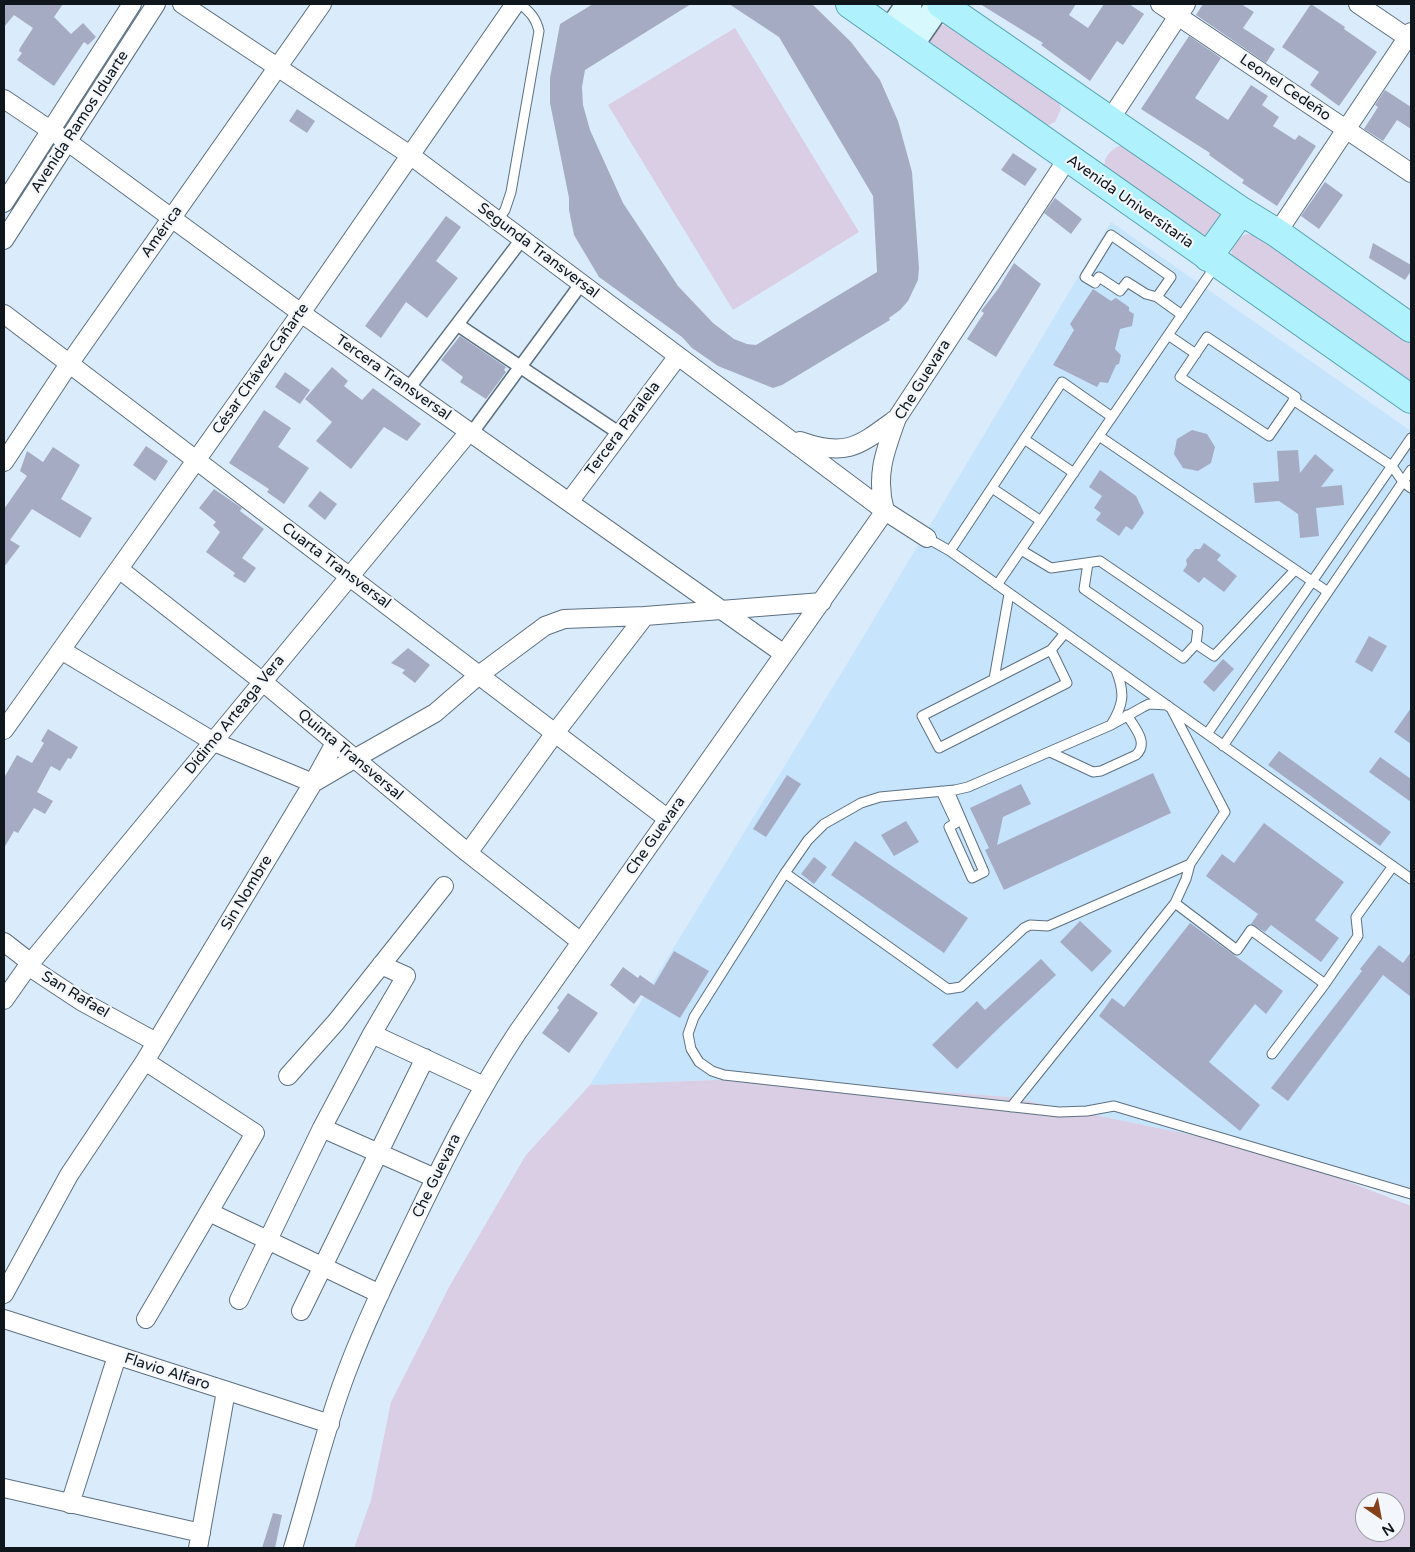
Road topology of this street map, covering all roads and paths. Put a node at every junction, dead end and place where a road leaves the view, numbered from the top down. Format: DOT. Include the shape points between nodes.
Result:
graph roads {
  1 [pos="132,4"];
  2 [pos="156,4"];
  3 [pos="182,4"];
  4 [pos="322,4"];
  5 [pos="514,4"];
  6 [pos="850,4"];
  7 [pos="909,4"];
  8 [pos="940,4"];
  9 [pos="1160,4"];
  10 [pos="1358,4"];
  11 [pos="1182,10"];
  12 [pos="1410,36"];
  13 [pos="900,39"];
  14 [pos="277,67"];
  15 [pos="4,99"];
  16 [pos="1110,120"];
  17 [pos="1346,129"];
  18 [pos="51,131"];
  19 [pos="68,142"];
  20 [pos="410,155"];
  21 [pos="1068,158"];
  22 [pos="1411,173"];
  23 [pos="4,203"];
  24 [pos="1241,211"];
  25 [pos="172,218"];
  26 [pos="498,220"];
  27 [pos="1277,234"];
  28 [pos="522,239"];
  29 [pos="4,240"];
  30 [pos="1213,260"];
  31 [pos="582,284"];
  32 [pos="1158,297"];
  33 [pos="4,314"];
  34 [pos="301,314"];
  35 [pos="1182,315"];
  36 [pos="458,325"];
  37 [pos="1411,328"];
  38 [pos="1168,335"];
  39 [pos="1196,354"];
  40 [pos="678,356"];
  41 [pos="69,364"];
  42 [pos="520,368"];
  43 [pos="408,389"];
  44 [pos="1411,399"];
  45 [pos="1293,400"];
  46 [pos="1112,417"];
  47 [pos="897,418"];
  48 [pos="470,433"];
  49 [pos="619,433"];
  50 [pos="1099,436"];
  51 [pos="788,437"];
  52 [pos="1411,438"];
  53 [pos="1024,439"];
  54 [pos="196,460"];
  55 [pos="4,462"];
  56 [pos="1392,466"];
  57 [pos="1411,470"];
  58 [pos="1074,473"];
  59 [pos="1407,485"];
  60 [pos="992,488"];
  61 [pos="569,502"];
  62 [pos="885,511"];
  63 [pos="1041,521"];
  64 [pos="926,538"];
  65 [pos="1021,550"];
  66 [pos="950,551"];
  67 [pos="1088,563"];
  68 [pos="119,569"];
  69 [pos="1295,570"];
  70 [pos="350,577"];
  71 [pos="1313,582"];
  72 [pos="997,585"];
  73 [pos="1328,592"];
  74 [pos="1009,594"];
  75 [pos="822,602"];
  76 [pos="722,611"];
  77 [pos="645,616"];
  78 [pos="1065,633"];
  79 [pos="1196,644"];
  80 [pos="61,650"];
  81 [pos="1051,650"];
  82 [pos="784,654"];
  83 [pos="1116,670"];
  84 [pos="479,675"];
  85 [pos="994,679"];
  86 [pos="263,682"];
  87 [pos="1169,707"];
  88 [pos="1128,715"];
  89 [pos="1111,725"];
  90 [pos="4,730"];
  91 [pos="556,733"];
  92 [pos="1207,734"];
  93 [pos="214,742"];
  94 [pos="335,742"];
  95 [pos="1224,746"];
  96 [pos="1050,752"];
  97 [pos="354,759"];
  98 [pos="314,783"];
  99 [pos="945,791"];
  100 [pos="668,819"];
  101 [pos="468,853"];
  102 [pos="1190,864"];
  103 [pos="1393,866"];
  104 [pos="785,873"];
  105 [pos="1411,879"];
  106 [pos="444,886"];
  107 [pos="1175,903"];
  108 [pos="4,942"];
  109 [pos="581,942"];
  110 [pos="30,965"];
  111 [pos="381,965"];
  112 [pos="1325,984"];
  113 [pos="4,1000"];
  114 [pos="372,1034"];
  115 [pos="156,1042"];
  116 [pos="1272,1054"];
  117 [pos="425,1058"];
  118 [pos="145,1061"];
  119 [pos="288,1076"];
  120 [pos="484,1086"];
  121 [pos="1011,1107"];
  122 [pos="322,1128"];
  123 [pos="379,1152"];
  124 [pos="436,1178"];
  125 [pos="1411,1194"];
  126 [pos="209,1212"];
  127 [pos="269,1240"];
  128 [pos="323,1267"];
  129 [pos="4,1294"];
  130 [pos="380,1294"];
  131 [pos="239,1300"];
  132 [pos="301,1311"];
  133 [pos="4,1319"];
  134 [pos="146,1319"];
  135 [pos="117,1356"];
  136 [pos="226,1391"];
  137 [pos="330,1424"];
  138 [pos="4,1488"];
  139 [pos="70,1504"];
  140 [pos="199,1540"];
  141 [pos="293,1548"];
  1 -- 18 [label="street, Avenida Ramos Iduarte"];
  2 -- 19 [label="street, Avenida Ramos Iduarte"];
  3 -- 14 [label="street, Segunda Transversal"];
  4 -- 14 [label="street, América"];
  5 -- 20 [label="street, César Chávez Cañarte"];
  5 -- 26 [label="lane" via="531,13 539,31 511,192"];
  6 -- 13 [label="main road, Avenida Universitaria"];
  7 -- 13 [label="main road"];
  8 -- 13 [label="main road"];
  8 -- 16 [label="main road"];
  9 -- 11 [label="street, Leonel Cedeño"];
  10 -- 12 [label="street"];
  11 -- 16 [label="street"];
  11 -- 17 [label="street, Leonel Cedeño"];
  12 -- 17 [label="street"];
  13 -- 21 [label="main road, Avenida Universitaria"];
  14 -- 20 [label="street, Segunda Transversal"];
  14 -- 25 [label="street, América"];
  15 -- 18 [label="street, Tercera Transversal"];
  16 -- 24 [label="main road"];
  17 -- 22 [label="street, Leonel Cedeño"];
  17 -- 27 [label="street"];
  18 -- 19 [label="street, Tercera Transversal"];
  18 -- 23 [label="street, Avenida Ramos Iduarte"];
  19 -- 25 [label="street, Tercera Transversal"];
  19 -- 29 [label="street, Avenida Ramos Iduarte"];
  20 -- 26 [label="street, Segunda Transversal"];
  20 -- 34 [label="street, César Chávez Cañarte"];
  21 -- 30 [label="main road, Avenida Universitaria"];
  21 -- 47 [label="street, Che Guevara"];
  24 -- 27 [label="main road"];
  24 -- 30 [label="main road"];
  25 -- 34 [label="street, Tercera Transversal"];
  25 -- 41 [label="street, América"];
  26 -- 28 [label="street, Segunda Transversal"];
  27 -- 37 [label="main road"];
  28 -- 31 [label="street, Segunda Transversal"];
  28 -- 36 [label="street"];
  30 -- 35 [label="lane"];
  30 -- 44 [label="main road, Avenida Universitaria"];
  31 -- 40 [label="street, Segunda Transversal"];
  31 -- 42 [label="street"];
  32 -- 32 [label="lane" via="1146,294 1127,282 1120,291 1100,277 1095,283 1085,277 1111,235 1170,277"];
  32 -- 35 [label="lane"];
  33 -- 41 [label="street, Cuarta Transversal"];
  34 -- 43 [label="street, Tercera Transversal"];
  34 -- 54 [label="street, César Chávez Cañarte"];
  35 -- 38 [label="lane"];
  36 -- 42 [label="street"];
  36 -- 43 [label="street"];
  38 -- 39 [label="lane"];
  38 -- 46 [label="lane"];
  39 -- 45 [label="lane" via="1207,337 1296,397"];
  39 -- 45 [label="lane" via="1180,377 1269,436"];
  40 -- 49 [label="street, Tercera Paralela"];
  40 -- 51 [label="street, Segunda Transversal"];
  41 -- 54 [label="street, Cuarta Transversal"];
  41 -- 55 [label="street, América"];
  42 -- 48 [label="street"];
  42 -- 49 [label="street"];
  43 -- 48 [label="street, Tercera Transversal"];
  45 -- 56 [label="lane"];
  46 -- 50 [label="lane"];
  46 -- 53 [label="lane" via="1062,382"];
  47 -- 51 [label="street" via="870,438 833,450"];
  47 -- 62 [label="street, Che Guevara" via="881,468 881,498"];
  48 -- 61 [label="street, Tercera Transversal"];
  48 -- 70 [label="street, Dídimo Arteaga Vera"];
  49 -- 61 [label="street, Tercera Paralela"];
  50 -- 58 [label="lane"];
  50 -- 69 [label="lane"];
  51 -- 62 [label="street, Segunda Transversal"];
  52 -- 56 [label="lane"];
  53 -- 58 [label="lane"];
  53 -- 60 [label="lane"];
  54 -- 68 [label="street, César Chávez Cañarte"];
  54 -- 70 [label="street, Cuarta Transversal"];
  56 -- 59 [label="lane"];
  56 -- 71 [label="lane"];
  57 -- 59 [label="lane"];
  58 -- 63 [label="lane"];
  59 -- 73 [label="lane"];
  60 -- 63 [label="lane"];
  60 -- 66 [label="lane"];
  61 -- 76 [label="street, Tercera Transversal"];
  62 -- 64 [label="street"];
  62 -- 75 [label="street, Che Guevara"];
  63 -- 65 [label="lane"];
  64 -- 66 [label="lane"];
  65 -- 67 [label="lane" via="1051,568"];
  65 -- 72 [label="lane"];
  66 -- 72 [label="lane"];
  67 -- 79 [label="lane" via="1100,561 1198,628"];
  67 -- 79 [label="lane" via="1084,589 1183,658"];
  68 -- 80 [label="street, César Chávez Cañarte"];
  68 -- 86 [label="street, Quinta Transversal"];
  69 -- 71 [label="lane"];
  69 -- 79 [label="lane" via="1214,656"];
  70 -- 84 [label="street, Cuarta Transversal"];
  70 -- 86 [label="street, Dídimo Arteaga Vera"];
  71 -- 73 [label="lane"];
  71 -- 92 [label="lane"];
  72 -- 74 [label="lane"];
  73 -- 95 [label="lane"];
  74 -- 78 [label="lane"];
  74 -- 85 [label="lane"];
  75 -- 76 [label="street"];
  75 -- 82 [label="street, Che Guevara"];
  76 -- 77 [label="street"];
  76 -- 82 [label="street, Tercera Transversal"];
  77 -- 84 [label="street" via="553,622"];
  77 -- 91 [label="street"];
  78 -- 81 [label="lane"];
  78 -- 83 [label="lane"];
  80 -- 90 [label="street, César Chávez Cañarte"];
  80 -- 93 [label="street"];
  81 -- 85 [label="lane"];
  81 -- 85 [label="lane" via="1067,683 939,748 922,716"];
  82 -- 100 [label="street, Che Guevara"];
  83 -- 87 [label="lane"];
  83 -- 89 [label="lane" via="1122,699"];
  84 -- 91 [label="street, Cuarta Transversal"];
  84 -- 97 [label="street" via="435,714"];
  86 -- 93 [label="street, Dídimo Arteaga Vera"];
  86 -- 94 [label="street, Quinta Transversal"];
  87 -- 88 [label="lane" via="1149,704"];
  87 -- 92 [label="lane"];
  87 -- 102 [label="lane" via="1225,812"];
  88 -- 89 [label="lane"];
  88 -- 96 [label="lane" via="1142,740 1136,755 1093,772"];
  89 -- 96 [label="lane"];
  91 -- 100 [label="street, Cuarta Transversal"];
  91 -- 101 [label="street"];
  92 -- 95 [label="lane"];
  93 -- 98 [label="street"];
  93 -- 110 [label="street, Dídimo Arteaga Vera"];
  94 -- 97 [label="street, Quinta Transversal"];
  94 -- 98 [label="street, Sin Nombre"];
  95 -- 103 [label="lane"];
  96 -- 99 [label="lane" via="968,786"];
  97 -- 98 [label="street"];
  97 -- 101 [label="street, Quinta Transversal"];
  98 -- 115 [label="street, Sin Nombre"];
  99 -- 99 [label="lane" via="984,872 972,878 949,827 956,823"];
  99 -- 104 [label="lane" via="880,797 842,812 808,840"];
  100 -- 109 [label="street, Che Guevara"];
  101 -- 109 [label="street, Quinta Transversal"];
  102 -- 104 [label="lane" via="1048,926 1024,928 961,987 954,989 948,989"];
  102 -- 107 [label="lane"];
  103 -- 105 [label="lane"];
  103 -- 112 [label="lane" via="1356,917 1358,936"];
  104 -- 121 [label="lane" via="694,1017 688,1034 699,1062 724,1075"];
  106 -- 111 [label="street"];
  107 -- 112 [label="lane" via="1237,950 1251,930"];
  107 -- 121 [label="lane"];
  108 -- 110 [label="street, San Rafael"];
  109 -- 120 [label="street, Che Guevara"];
  110 -- 113 [label="street, Dídimo Arteaga Vera"];
  110 -- 115 [label="street, San Rafael" via="81,1000"];
  111 -- 114 [label="street" via="406,976"];
  111 -- 119 [label="street"];
  112 -- 116 [label="lane"];
  114 -- 117 [label="street"];
  114 -- 122 [label="street"];
  115 -- 118 [label="street, Sin Nombre"];
  117 -- 120 [label="street"];
  117 -- 123 [label="street"];
  118 -- 126 [label="street" via="255,1133"];
  118 -- 129 [label="street, Sin Nombre" via="69,1175"];
  120 -- 124 [label="street, Che Guevara"];
  121 -- 125 [label="lane" via="1059,1112 1114,1106"];
  122 -- 123 [label="street"];
  122 -- 127 [label="street"];
  123 -- 124 [label="street"];
  123 -- 128 [label="street"];
  124 -- 130 [label="street, Che Guevara"];
  126 -- 127 [label="street"];
  126 -- 134 [label="street"];
  127 -- 128 [label="street"];
  127 -- 131 [label="street"];
  128 -- 130 [label="street"];
  128 -- 132 [label="street"];
  130 -- 137 [label="street, Che Guevara" via="347,1371"];
  133 -- 135 [label="street, Flavio Alfaro"];
  135 -- 136 [label="street, Flavio Alfaro"];
  135 -- 139 [label="street"];
  136 -- 137 [label="street, Flavio Alfaro"];
  136 -- 140 [label="street"];
  137 -- 141 [label="street, Che Guevara"];
  138 -- 139 [label="street"];
  139 -- 140 [label="street"];
}
